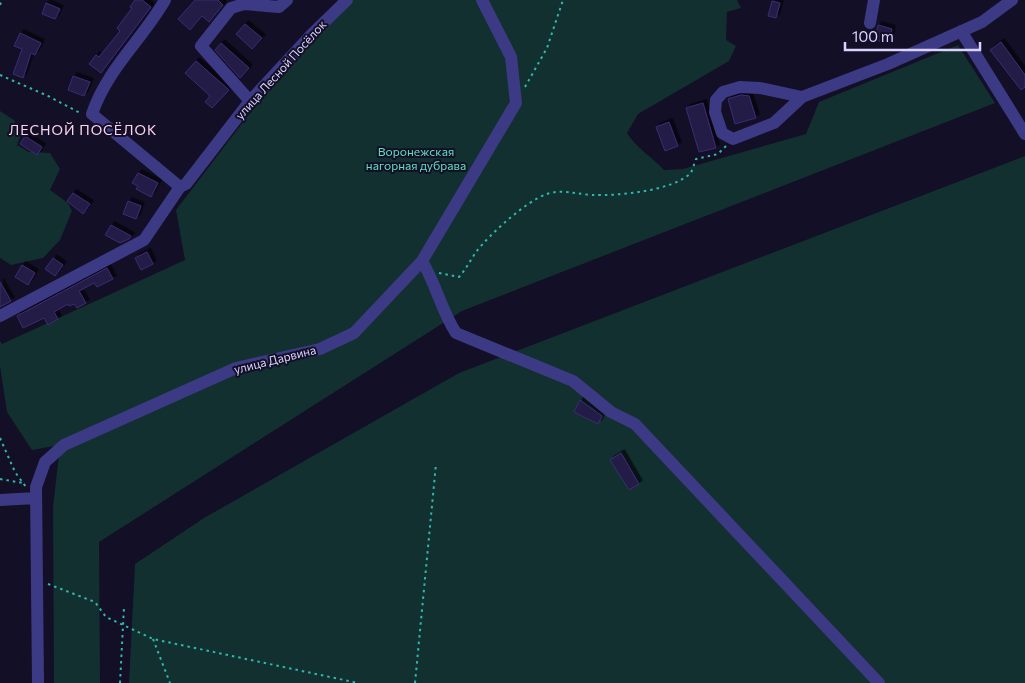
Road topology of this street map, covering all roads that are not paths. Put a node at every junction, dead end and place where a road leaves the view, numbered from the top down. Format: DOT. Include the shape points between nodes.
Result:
graph roads {
  1 [pos="165,0"];
  2 [pos="286,0"];
  3 [pos="347,0"];
  4 [pos="482,0"];
  5 [pos="874,0"];
  6 [pos="1012,0"];
  7 [pos="870,23"];
  8 [pos="961,31"];
  9 [pos="802,97"];
  10 [pos="250,101"];
  11 [pos="1025,134"];
  12 [pos="180,187"];
  13 [pos="422,261"];
  14 [pos="0,316"];
  15 [pos="36,498"];
  16 [pos="0,500"];
  17 [pos="38,683"];
  18 [pos="879,683"];
  1 -- 12 [label="street" via="114,68 99,93 92,114"];
  2 -- 10 [label="street" via="279,7 244,4 231,8 201,46"];
  3 -- 10 [label="street, улица Лесной Посёлок"];
  4 -- 13 [label="street, улица Дарвина" via="511,58 516,103"];
  5 -- 7 [label="street"];
  6 -- 8 [label="street" via="982,22"];
  8 -- 9 [label="street"];
  8 -- 11 [label="street"];
  9 -- 9 [label="street" via="774,123 733,139 722,133 715,112 716,100 723,92 740,87"];
  10 -- 12 [label="street, улица Лесной Посёлок" via="186,184"];
  12 -- 14 [label="street, улица Лесной Посёлок" via="144,240"];
  13 -- 15 [label="street, улица Дарвина" via="354,333 320,349 236,368 64,445 45,462 36,487"];
  13 -- 18 [label="street" via="456,334 573,381 611,412 636,424"];
  15 -- 16 [label="street"];
  15 -- 17 [label="street, улица Дарвина"];
}
